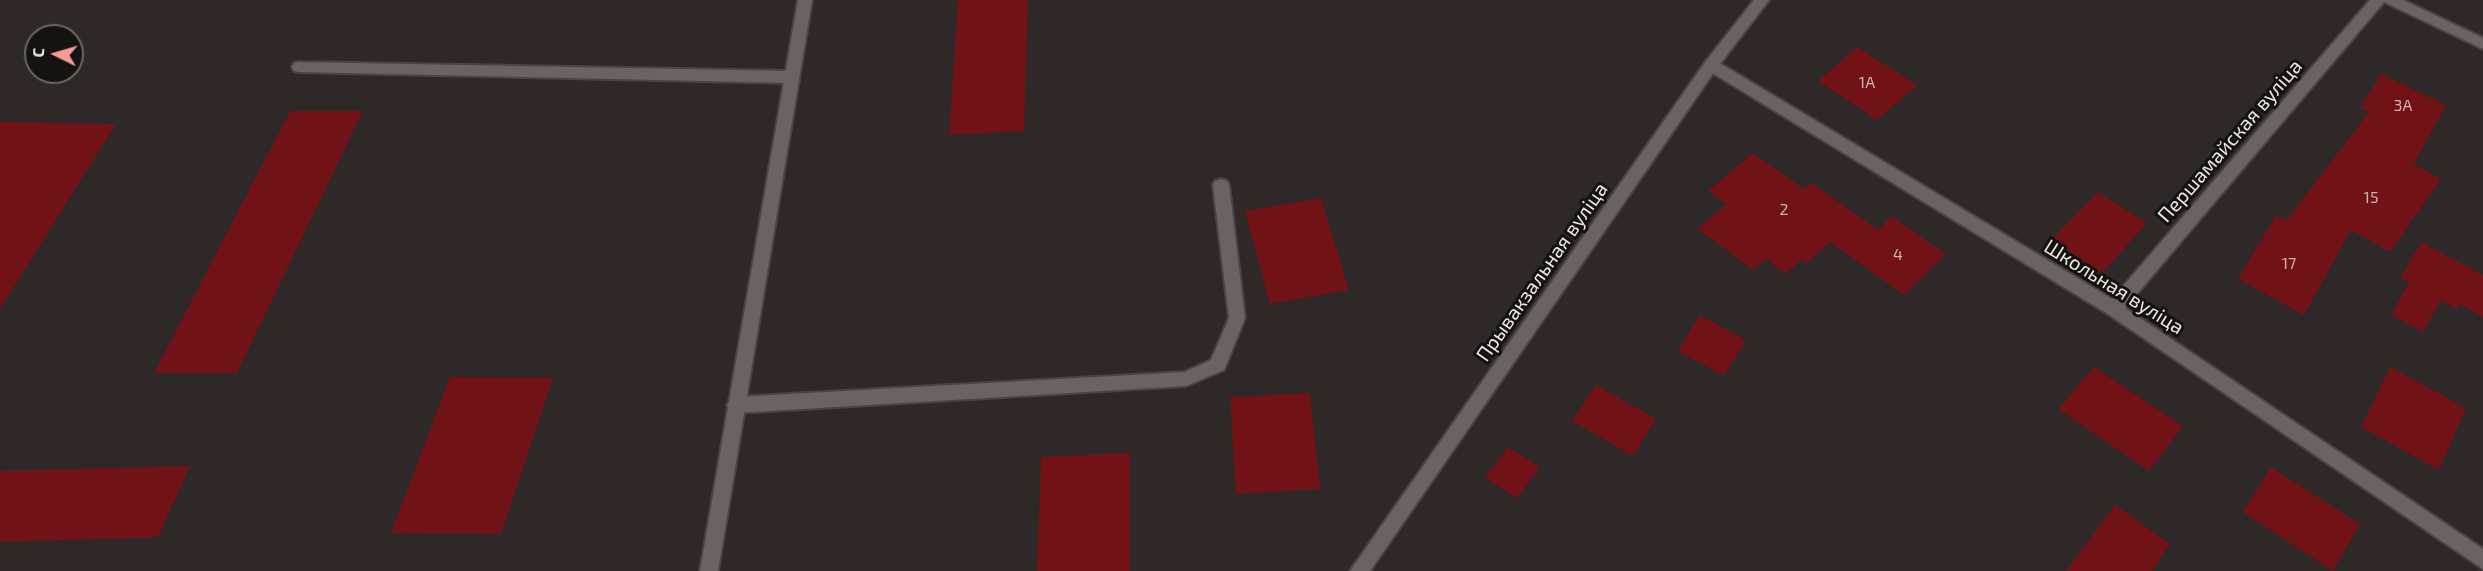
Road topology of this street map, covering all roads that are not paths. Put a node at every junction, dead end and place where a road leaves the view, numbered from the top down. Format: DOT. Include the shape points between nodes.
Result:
graph roads {
  1 [pos="804,0"];
  2 [pos="1762,0"];
  3 [pos="2378,0"];
  4 [pos="2390,0"];
  5 [pos="2483,44"];
  6 [pos="1711,65"];
  7 [pos="299,68"];
  8 [pos="791,77"];
  9 [pos="1221,185"];
  10 [pos="2114,309"];
  11 [pos="736,405"];
  12 [pos="2483,560"];
  13 [pos="709,571"];
  14 [pos="1359,571"];
  1 -- 8 [label="street"];
  2 -- 6 [label="street, Прывакзальная вуліца"];
  3 -- 10 [label="street, Першамайская вуліца"];
  4 -- 5 [label="street"];
  6 -- 10 [label="street, Школьная вуліца"];
  6 -- 14 [label="street, Прывакзальная вуліца"];
  7 -- 8 [label="street"];
  8 -- 11 [label="street"];
  9 -- 11 [label="street" via="1237,318 1218,365 1186,379"];
  10 -- 12 [label="street, Школьная вуліца"];
  11 -- 13 [label="street"];
}
